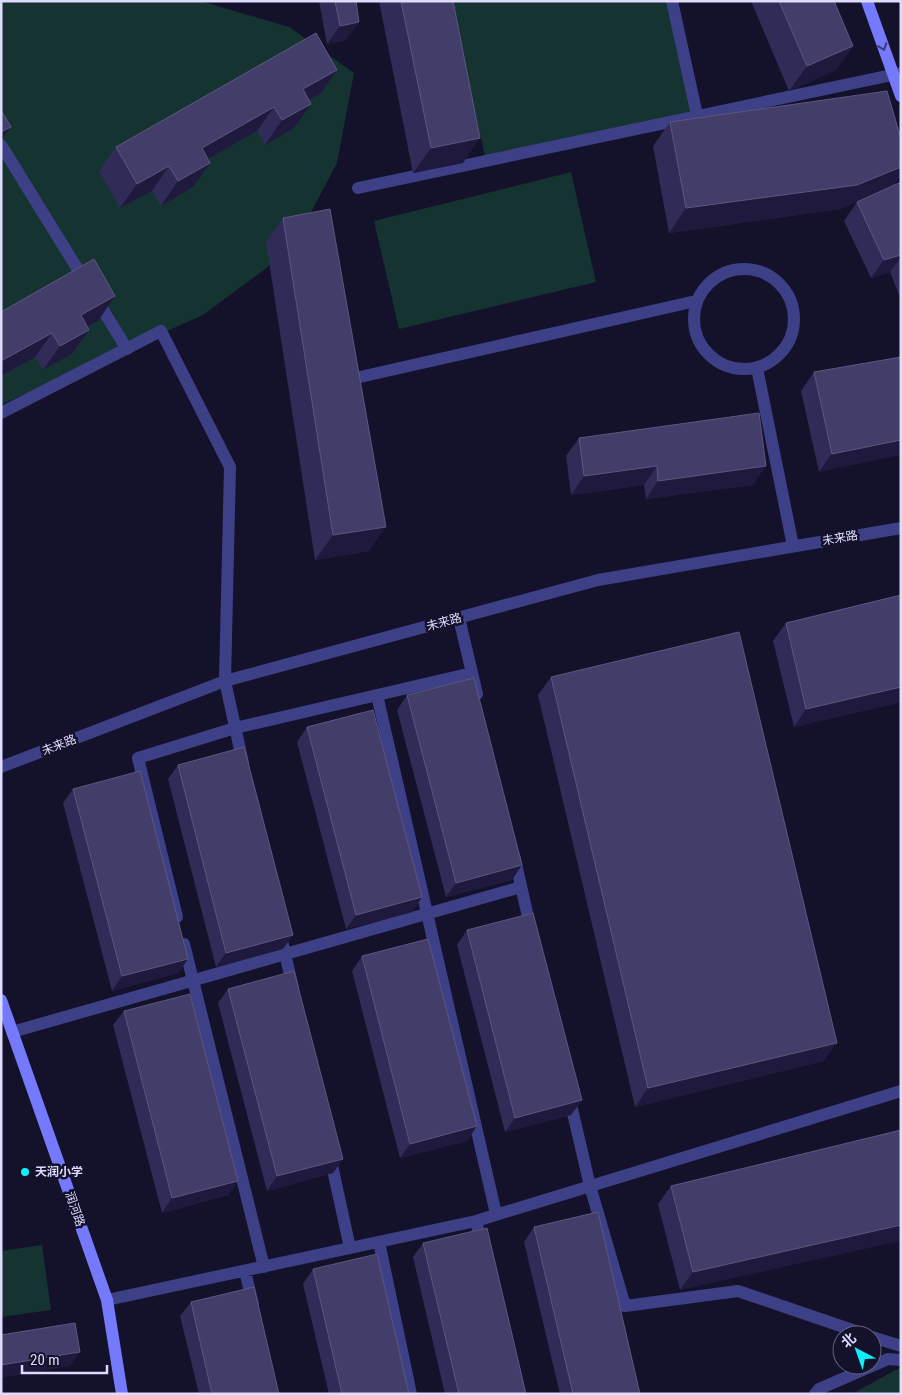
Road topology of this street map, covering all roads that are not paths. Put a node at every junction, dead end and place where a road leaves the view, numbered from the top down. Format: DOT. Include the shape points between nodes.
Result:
graph roads {
  1 [pos="672,1"];
  2 [pos="867,1"];
  3 [pos="897,74"];
  4 [pos="901,96"];
  5 [pos="697,116"];
  6 [pos="1,145"];
  7 [pos="358,188"];
  8 [pos="696,301"];
  9 [pos="127,349"];
  10 [pos="757,368"];
  11 [pos="351,379"];
  12 [pos="1,413"];
  13 [pos="901,528"];
  14 [pos="793,546"];
  15 [pos="459,618"];
  16 [pos="472,673"];
  17 [pos="225,682"];
  18 [pos="377,695"];
  19 [pos="479,702"];
  20 [pos="235,728"];
  21 [pos="1,767"];
  22 [pos="246,775"];
  23 [pos="510,839"];
  24 [pos="521,887"];
  25 [pos="428,914"];
  26 [pos="277,916"];
  27 [pos="535,945"];
  28 [pos="285,954"];
  29 [pos="193,980"];
  30 [pos="1,1000"];
  31 [pos="296,1002"];
  32 [pos="12,1032"];
  33 [pos="566,1080"];
  34 [pos="901,1091"];
  35 [pos="327,1144"];
  36 [pos="590,1186"];
  37 [pos="496,1214"];
  38 [pos="476,1221"];
  39 [pos="378,1242"];
  40 [pos="350,1248"];
  41 [pos="486,1259"];
  42 [pos="264,1267"];
  43 [pos="245,1271"];
  44 [pos="107,1300"];
  45 [pos="256,1318"];
  46 [pos="838,1325"];
  47 [pos="882,1340"];
  48 [pos="901,1346"];
  49 [pos="901,1360"];
  50 [pos="122,1394"];
  51 [pos="411,1394"];
  52 [pos="815,1394"];
  1 -- 5 [label="street"];
  2 -- 3 [label="street, one-way"];
  3 -- 4 [label="street"];
  3 -- 5 [label="street"];
  5 -- 7 [label="street"];
  6 -- 9 [label="street"];
  8 -- 10 [label="street" via="694,332 711,359 725,367"];
  8 -- 10 [label="street" via="704,287 731,270 748,268 765,273 780,283 790,298 794,315 793,333 773,361"];
  8 -- 11 [label="street"];
  9 -- 12 [label="street"];
  9 -- 17 [label="street" via="161,331 230,467"];
  10 -- 14 [label="street"];
  13 -- 14 [label="street, 未来路"];
  14 -- 15 [label="street, 未来路" via="598,580"];
  15 -- 16 [label="street"];
  15 -- 17 [label="street, 未来路"];
  16 -- 18 [label="street"];
  16 -- 19 [label="street"];
  17 -- 20 [label="street"];
  17 -- 21 [label="street, 未来路"];
  18 -- 20 [label="street"];
  18 -- 25 [label="street"];
  20 -- 22 [label="street"];
  20 -- 29 [label="street" via="138,758"];
  23 -- 24 [label="street"];
  24 -- 25 [label="street"];
  24 -- 27 [label="street"];
  25 -- 28 [label="street"];
  25 -- 37 [label="street"];
  26 -- 28 [label="street"];
  28 -- 29 [label="street"];
  28 -- 31 [label="street"];
  29 -- 32 [label="street"];
  29 -- 42 [label="street"];
  30 -- 32 [label="street, 润河路"];
  32 -- 44 [label="street, 润河路"];
  33 -- 36 [label="street"];
  34 -- 36 [label="street"];
  35 -- 40 [label="street"];
  36 -- 37 [label="street"];
  36 -- 46 [label="street" via="626,1306 738,1291"];
  37 -- 38 [label="street"];
  38 -- 39 [label="street"];
  38 -- 41 [label="street"];
  39 -- 40 [label="street"];
  39 -- 51 [label="street"];
  40 -- 42 [label="street"];
  42 -- 43 [label="street"];
  43 -- 44 [label="street"];
  43 -- 45 [label="street"];
  44 -- 50 [label="street, 润河路"];
  47 -- 48 [label="street"];
  49 -- 52 [label="street" via="888,1359 819,1389"];
}
